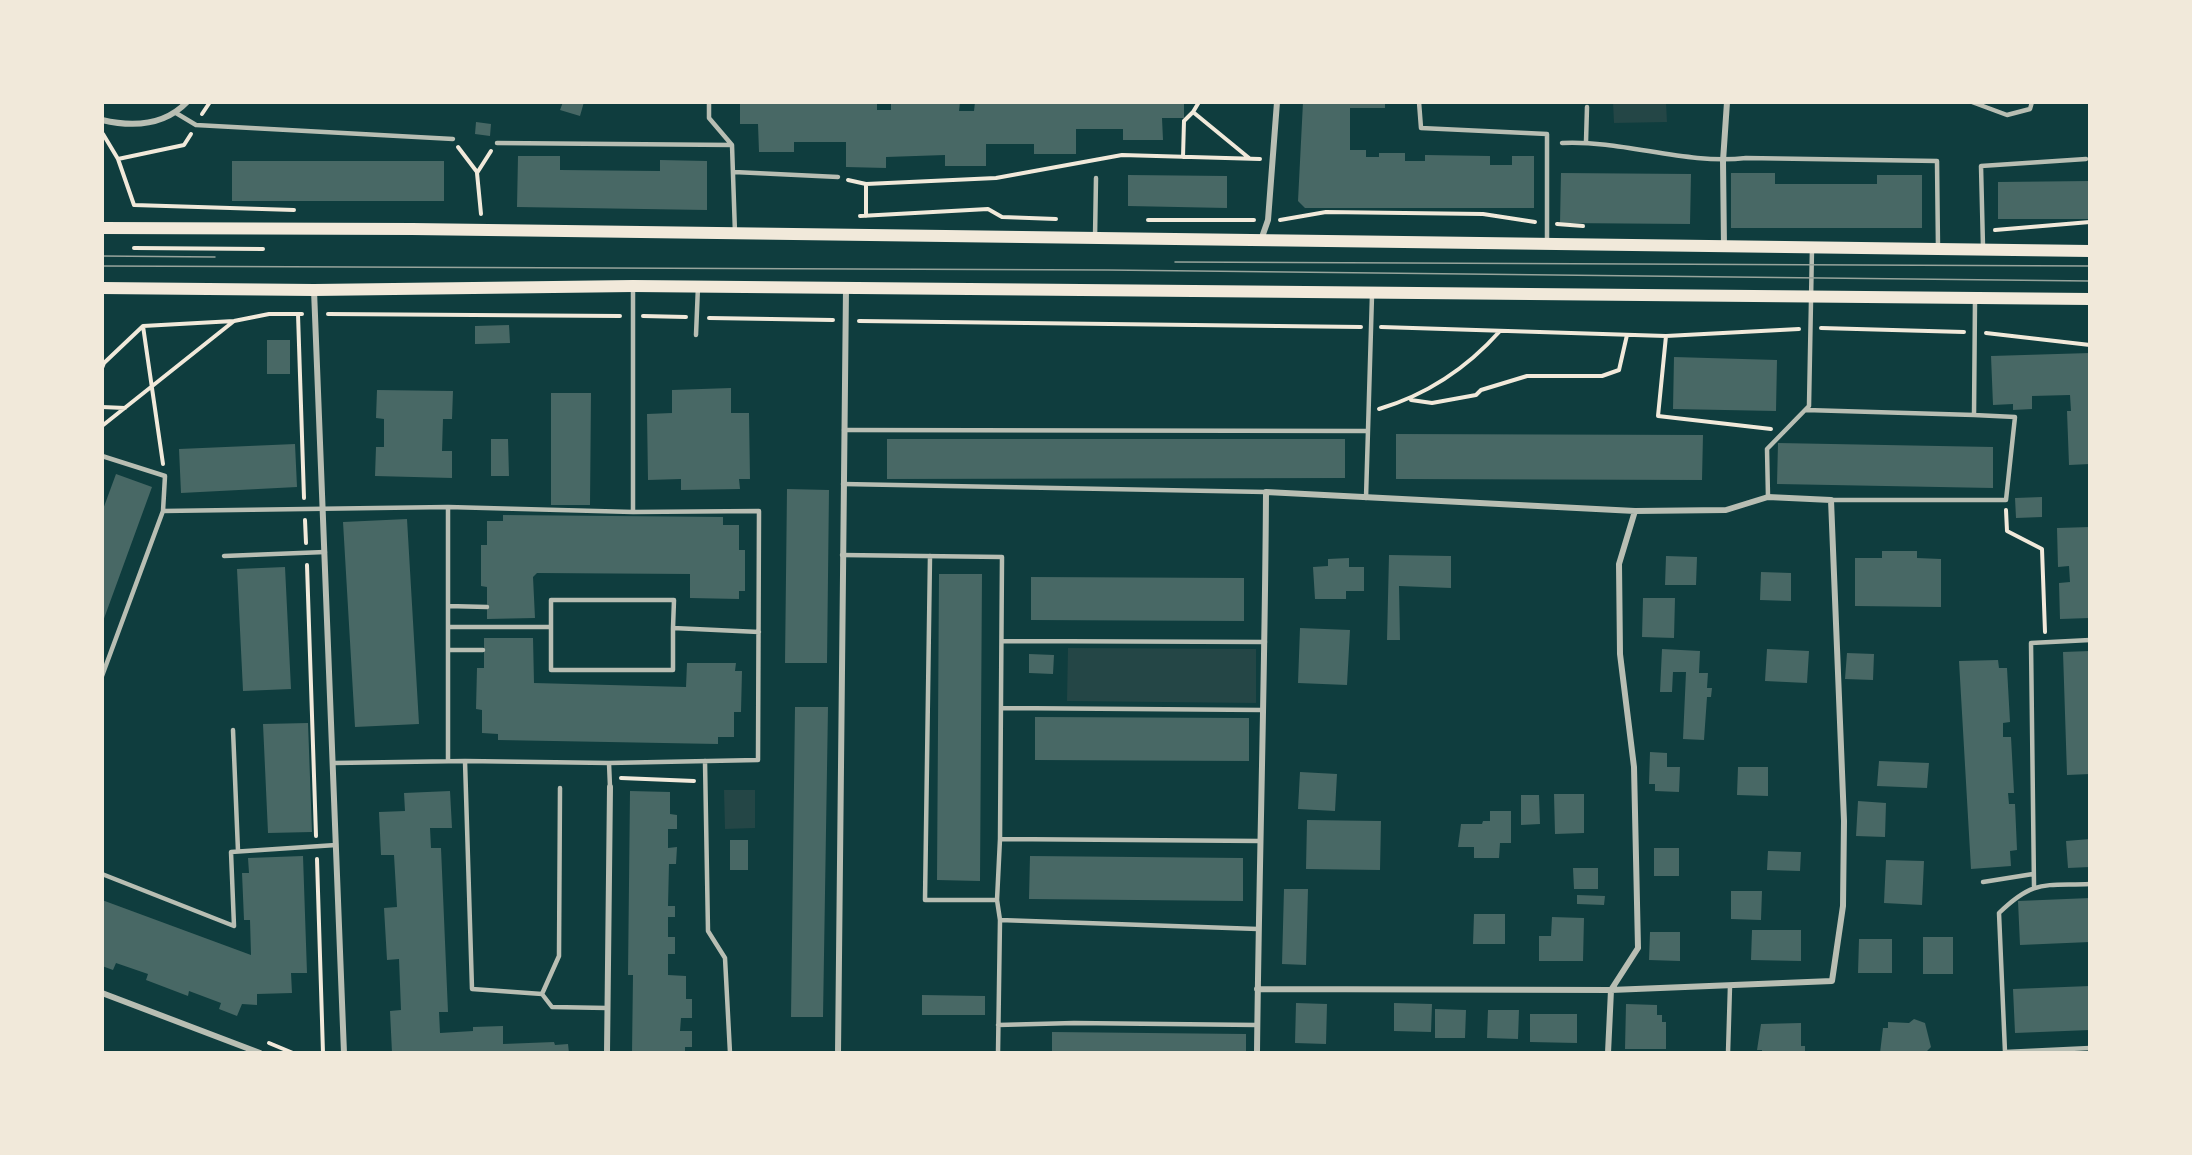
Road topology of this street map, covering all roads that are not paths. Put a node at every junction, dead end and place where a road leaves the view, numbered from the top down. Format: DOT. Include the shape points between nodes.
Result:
graph roads {
  1 [pos="187,102"];
  2 [pos="709,102"];
  3 [pos="1276,102"];
  4 [pos="1419,102"];
  5 [pos="1727,102"];
  6 [pos="1972,102"];
  7 [pos="2032,102"];
  8 [pos="1587,106"];
  9 [pos="176,113"];
  10 [pos="102,120"];
  11 [pos="453,139"];
  12 [pos="1586,142"];
  13 [pos="496,143"];
  14 [pos="1562,143"];
  15 [pos="732,145"];
  16 [pos="2086,159"];
  17 [pos="1723,161"];
  18 [pos="734,172"];
  19 [pos="838,177"];
  20 [pos="1096,178"];
  21 [pos="102,228"];
  22 [pos="735,233"];
  23 [pos="1095,238"];
  24 [pos="1261,240"];
  25 [pos="1548,244"];
  26 [pos="1724,247"];
  27 [pos="1812,248"];
  28 [pos="1938,250"];
  29 [pos="1983,250"];
  30 [pos="2090,251"];
  31 [pos="633,286"];
  32 [pos="698,286"];
  33 [pos="102,288"];
  34 [pos="846,288"];
  35 [pos="314,290"];
  36 [pos="1372,292"];
  37 [pos="1810,296"];
  38 [pos="1975,297"];
  39 [pos="2090,299"];
  40 [pos="696,335"];
  41 [pos="1805,410"];
  42 [pos="1974,416"];
  43 [pos="844,430"];
  44 [pos="1367,431"];
  45 [pos="102,456"];
  46 [pos="843,484"];
  47 [pos="1266,492"];
  48 [pos="1768,497"];
  49 [pos="1366,498"];
  50 [pos="1831,500"];
  51 [pos="448,507"];
  52 [pos="323,508"];
  53 [pos="162,511"];
  54 [pos="633,512"];
  55 [pos="1635,512"];
  56 [pos="325,552"];
  57 [pos="842,555"];
  58 [pos="224,556"];
  59 [pos="930,556"];
  60 [pos="448,606"];
  61 [pos="487,607"];
  62 [pos="448,627"];
  63 [pos="551,627"];
  64 [pos="674,628"];
  65 [pos="759,632"];
  66 [pos="2090,640"];
  67 [pos="1002,641"];
  68 [pos="1265,642"];
  69 [pos="448,650"];
  70 [pos="483,650"];
  71 [pos="102,676"];
  72 [pos="1002,708"];
  73 [pos="1263,710"];
  74 [pos="233,730"];
  75 [pos="448,761"];
  76 [pos="465,761"];
  77 [pos="705,761"];
  78 [pos="334,763"];
  79 [pos="609,763"];
  80 [pos="610,787"];
  81 [pos="560,789"];
  82 [pos="1000,839"];
  83 [pos="1260,841"];
  84 [pos="336,845"];
  85 [pos="238,851"];
  86 [pos="102,874"];
  87 [pos="2033,874"];
  88 [pos="1983,882"];
  89 [pos="2090,884"];
  90 [pos="2034,886"];
  91 [pos="997,900"];
  92 [pos="1000,920"];
  93 [pos="1258,929"];
  94 [pos="1730,986"];
  95 [pos="1257,989"];
  96 [pos="1611,990"];
  97 [pos="102,993"];
  98 [pos="542,994"];
  99 [pos="607,1008"];
  100 [pos="998,1025"];
  101 [pos="1257,1025"];
  102 [pos="2090,1048"];
  103 [pos="260,1053"];
  104 [pos="344,1053"];
  105 [pos="607,1053"];
  106 [pos="730,1053"];
  107 [pos="838,1053"];
  108 [pos="998,1053"];
  109 [pos="1257,1053"];
  110 [pos="1608,1053"];
  111 [pos="1728,1053"];
  1 -- 9 [label="street"];
  2 -- 15 [label="lane" via="709,118"];
  3 -- 24 [label="street" via="1268,220"];
  4 -- 25 [label="lane" via="1420,128 1547,134"];
  5 -- 17 [label="street"];
  6 -- 7 [label="lane" via="2007,115 2030,109"];
  8 -- 12 [label="lane"];
  9 -- 10 [label="street" via="139,125"];
  9 -- 11 [label="lane" via="196,125"];
  12 -- 14 [label="lane"];
  12 -- 17 [label="lane"];
  13 -- 15 [label="lane"];
  15 -- 18 [label="lane"];
  16 -- 29 [label="lane" via="1981,166"];
  17 -- 26 [label="street"];
  17 -- 28 [label="lane" via="1937,161"];
  18 -- 19 [label="lane"];
  18 -- 22 [label="lane"];
  20 -- 23 [label="lane"];
  21 -- 22 [label="main road"];
  22 -- 23 [label="main road"];
  23 -- 24 [label="main road"];
  24 -- 25 [label="main road"];
  25 -- 26 [label="main road"];
  26 -- 27 [label="main road"];
  27 -- 28 [label="main road"];
  27 -- 37 [label="lane"];
  28 -- 29 [label="main road"];
  29 -- 30 [label="main road"];
  31 -- 32 [label="main road"];
  31 -- 35 [label="main road"];
  31 -- 54 [label="lane"];
  32 -- 34 [label="main road"];
  32 -- 40 [label="lane"];
  33 -- 35 [label="main road"];
  34 -- 36 [label="main road"];
  34 -- 43 [label="street"];
  35 -- 52 [label="street"];
  36 -- 37 [label="main road"];
  36 -- 44 [label="lane"];
  37 -- 38 [label="main road"];
  37 -- 41 [label="lane" via="1809,406"];
  38 -- 39 [label="main road"];
  38 -- 42 [label="lane"];
  41 -- 42 [label="lane"];
  41 -- 48 [label="lane" via="1767,449"];
  42 -- 50 [label="lane" via="2015,417 2006,501"];
  43 -- 44 [label="lane"];
  43 -- 46 [label="street"];
  44 -- 49 [label="lane"];
  45 -- 53 [label="lane" via="165,476"];
  46 -- 47 [label="lane"];
  46 -- 57 [label="street"];
  47 -- 49 [label="street"];
  47 -- 68 [label="street"];
  48 -- 50 [label="street"];
  48 -- 55 [label="street" via="1726,510"];
  49 -- 55 [label="street"];
  50 -- 94 [label="street" via="1844,821 1843,906 1832,981"];
  51 -- 52 [label="lane"];
  51 -- 54 [label="lane"];
  51 -- 60 [label="lane"];
  52 -- 53 [label="lane"];
  52 -- 56 [label="street"];
  53 -- 71 [label="lane"];
  54 -- 65 [label="lane" via="759,511"];
  55 -- 96 [label="street" via="1619,564 1620,654 1634,766 1638,948"];
  56 -- 58 [label="lane"];
  56 -- 78 [label="street"];
  57 -- 59 [label="lane"];
  57 -- 107 [label="street"];
  59 -- 67 [label="lane" via="1002,557"];
  59 -- 91 [label="lane" via="925,900"];
  60 -- 61 [label="lane"];
  60 -- 62 [label="lane"];
  62 -- 63 [label="lane"];
  62 -- 69 [label="lane"];
  63 -- 64 [label="lane" via="551,600 674,600"];
  63 -- 64 [label="lane" via="551,670 674,670"];
  64 -- 65 [label="lane"];
  65 -- 77 [label="lane" via="758,760"];
  66 -- 87 [label="lane" via="2031,643"];
  67 -- 68 [label="lane"];
  67 -- 72 [label="lane"];
  68 -- 73 [label="street"];
  69 -- 70 [label="lane"];
  69 -- 75 [label="lane"];
  72 -- 73 [label="lane"];
  72 -- 82 [label="lane"];
  73 -- 83 [label="street"];
  74 -- 85 [label="lane"];
  75 -- 76 [label="lane"];
  75 -- 78 [label="lane"];
  76 -- 79 [label="lane"];
  76 -- 98 [label="lane" via="472,989"];
  77 -- 79 [label="lane"];
  77 -- 106 [label="lane" via="708,931 725,958"];
  78 -- 84 [label="street"];
  79 -- 80 [label="lane"];
  80 -- 99 [label="street"];
  81 -- 98 [label="lane" via="559,956"];
  82 -- 83 [label="lane"];
  82 -- 91 [label="lane"];
  83 -- 93 [label="street"];
  84 -- 85 [label="lane"];
  84 -- 104 [label="street"];
  85 -- 86 [label="lane" via="231,852 234,926"];
  87 -- 88 [label="lane"];
  87 -- 90 [label="lane"];
  89 -- 90 [label="lane"];
  90 -- 102 [label="lane" via="2018,894 1999,913 2005,1052"];
  91 -- 92 [label="lane"];
  92 -- 93 [label="lane"];
  92 -- 100 [label="lane"];
  93 -- 95 [label="street"];
  94 -- 96 [label="street"];
  94 -- 111 [label="lane"];
  95 -- 96 [label="street"];
  95 -- 101 [label="street"];
  96 -- 110 [label="street"];
  97 -- 103 [label="street"];
  98 -- 99 [label="lane" via="552,1006"];
  99 -- 105 [label="street"];
  100 -- 101 [label="lane"];
  100 -- 108 [label="lane"];
  101 -- 109 [label="street"];
}
